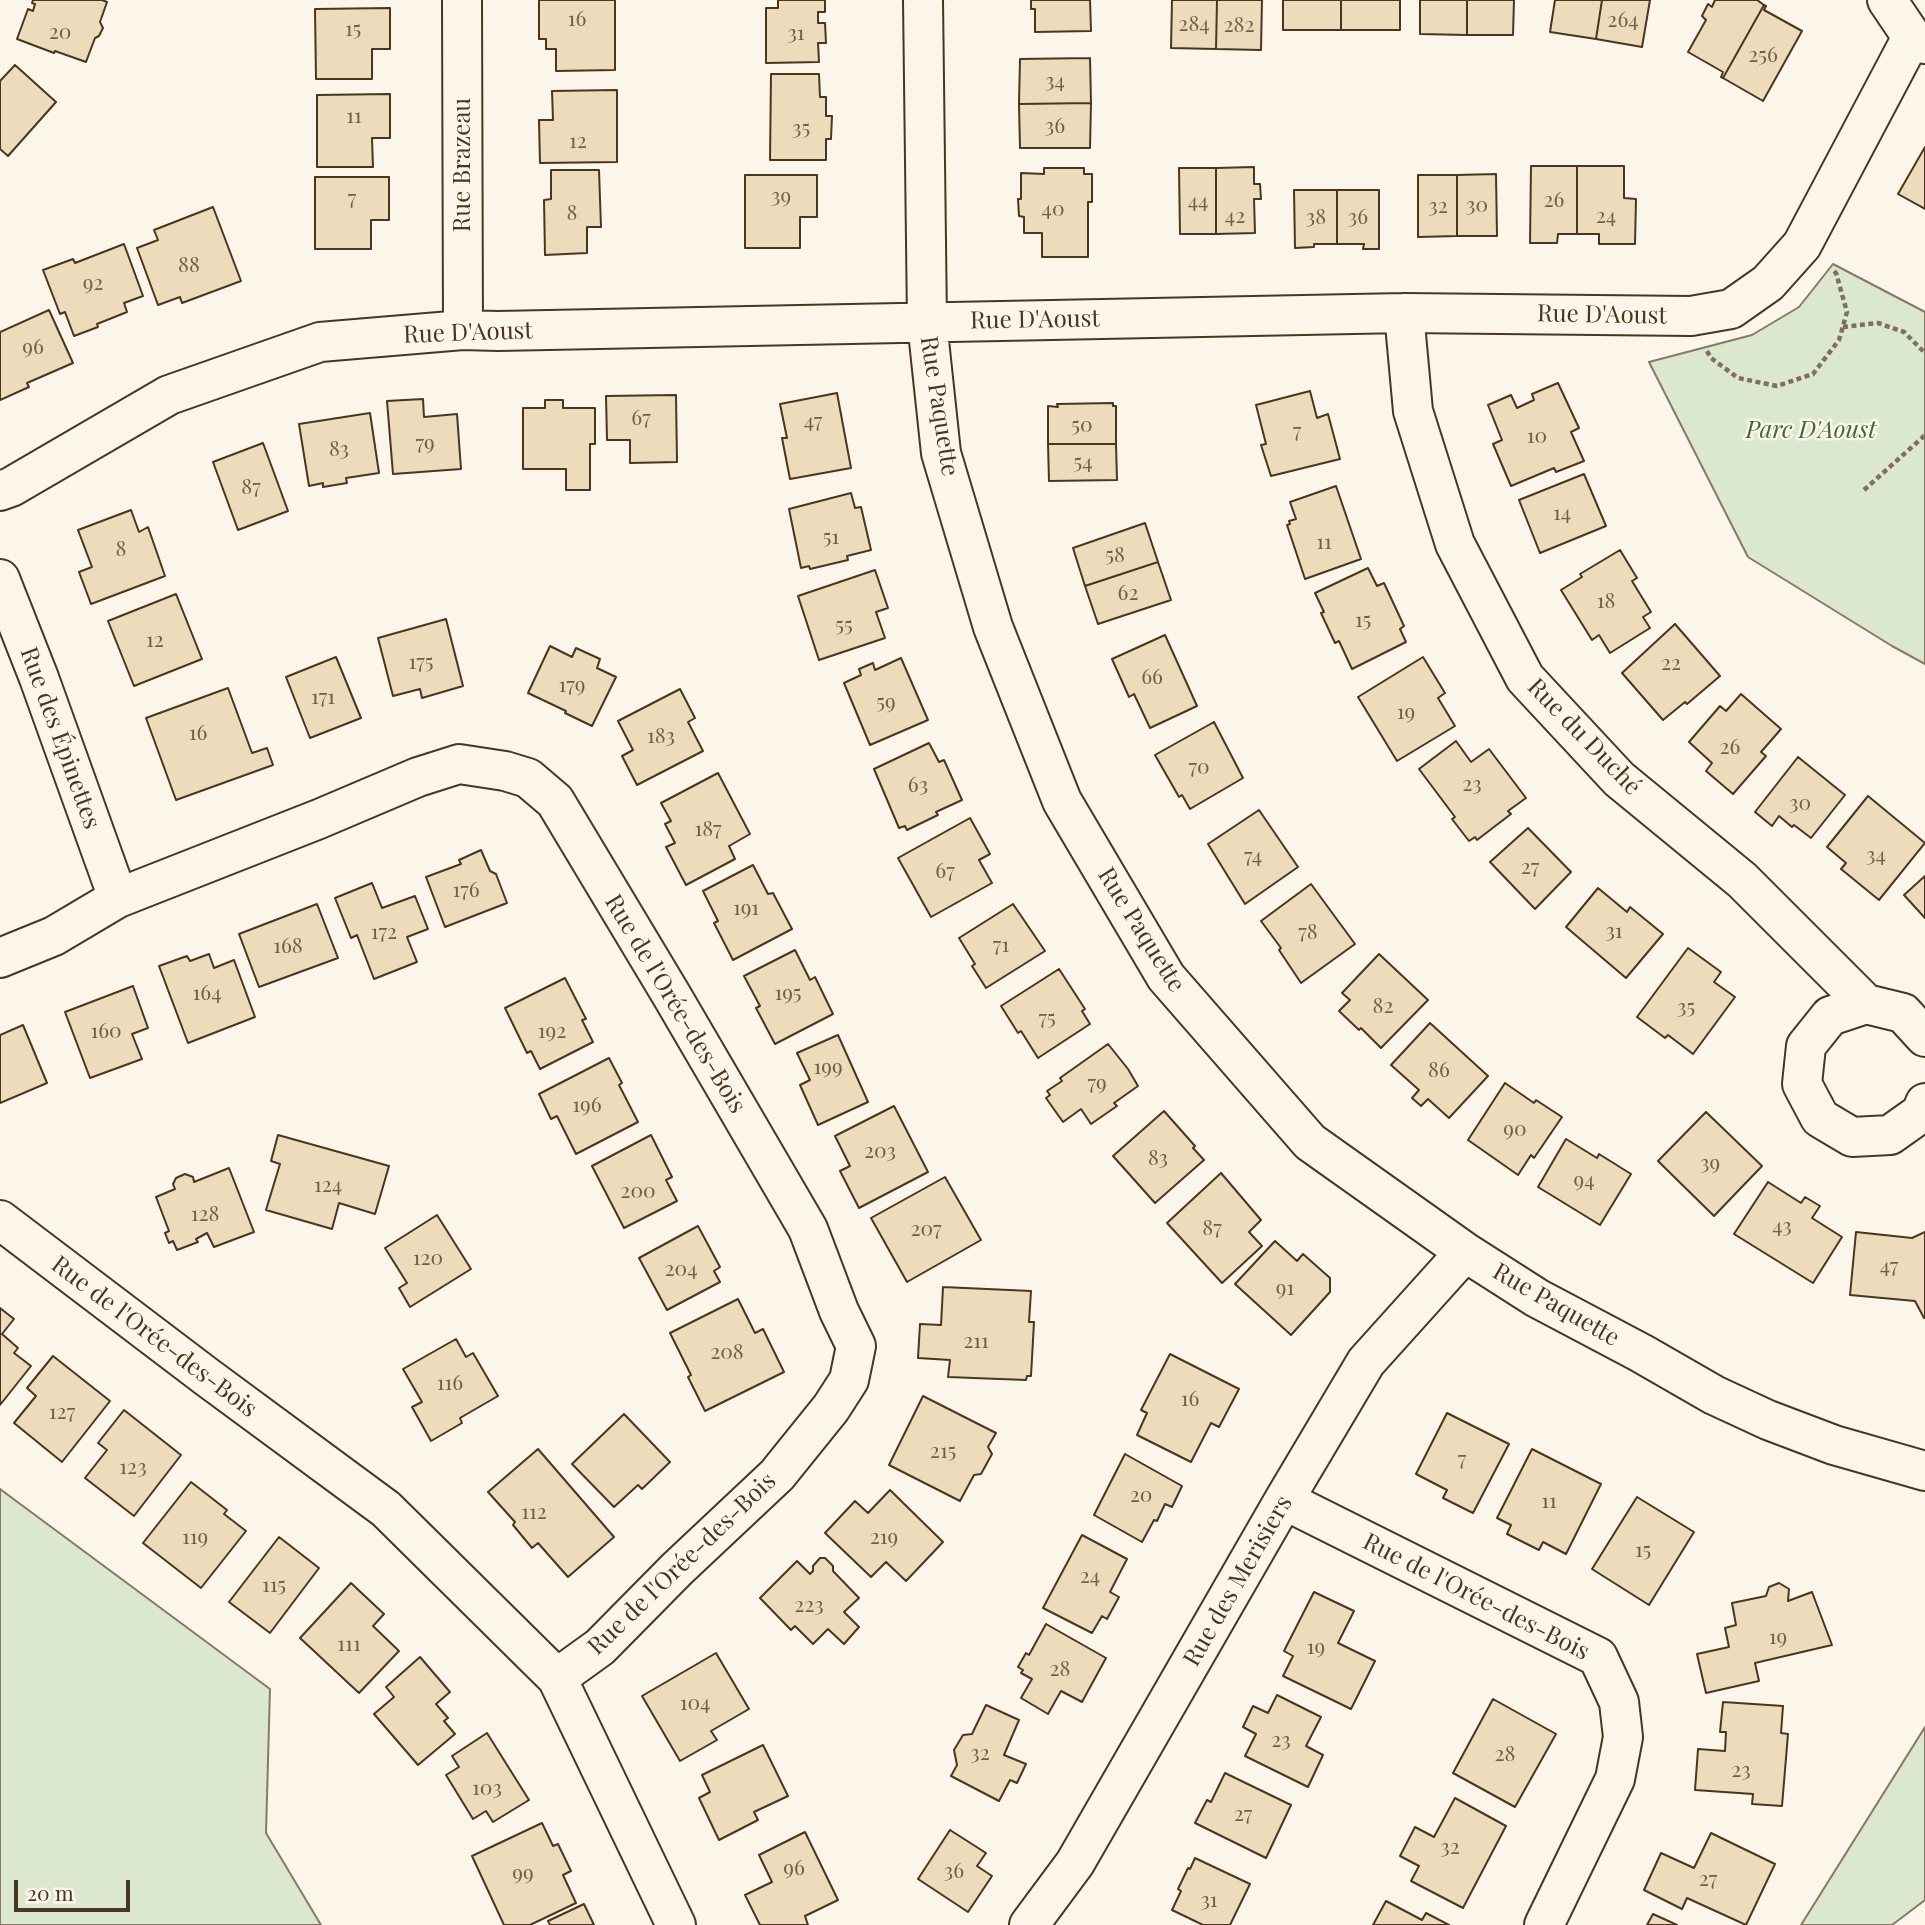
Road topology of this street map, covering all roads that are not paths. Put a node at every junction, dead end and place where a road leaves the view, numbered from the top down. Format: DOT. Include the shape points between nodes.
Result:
graph roads {
  1 [pos="462,0"];
  2 [pos="923,0"];
  3 [pos="1887,0"];
  4 [pos="1919,41"];
  5 [pos="1404,313"];
  6 [pos="927,322"];
  7 [pos="463,330"];
  8 [pos="0,491"];
  9 [pos="0,579"];
  10 [pos="118,898"];
  11 [pos="0,958"];
  12 [pos="1866,1003"];
  13 [pos="1925,1037"];
  14 [pos="1925,1103"];
  15 [pos="0,1220"];
  16 [pos="1465,1252"];
  17 [pos="1925,1471"];
  18 [pos="1284,1500"];
  19 [pos="557,1678"];
  20 [pos="676,1925"];
  21 [pos="1029,1925"];
  22 [pos="1544,1925"];
  1 -- 7 [label="street, Rue Brazeau"];
  2 -- 6 [label="street, Rue Paquette"];
  3 -- 4 [label="street"];
  4 -- 5 [label="street, Rue D'Aoust" via="1802,245 1768,283 1731,309 1691,316"];
  5 -- 6 [label="street, Rue D'Aoust"];
  5 -- 12 [label="street, Rue du Duché" via="1413,411 1455,544 1525,678 1619,779 1742,880"];
  6 -- 7 [label="street, Rue D'Aoust"];
  6 -- 16 [label="street, Rue Paquette" via="941,453 993,627 1062,802 1166,977 1310,1142"];
  7 -- 8 [label="street, Rue D'Aoust" via="320,342 181,390"];
  9 -- 10 [label="street, Rue des Épinettes"];
  10 -- 11 [label="street, Rue de l'Orée-des-Bois" via="54,936"];
  10 -- 19 [label="street, Rue de l'Orée-des-Bois" via="459,764 528,778 555,801 808,1229 856,1346 849,1380 777,1475 600,1647"];
  12 -- 13 [label="street, Rue du Duché" via="1903,1013"];
  12 -- 14 [label="street" via="1830,1016 1806,1046 1802,1084 1820,1118 1852,1137 1891,1135 1921,1113"];
  15 -- 19 [label="street, Rue de l'Orée-des-Bois" via="386,1509"];
  16 -- 17 [label="street, Rue Paquette" via="1537,1298 1714,1395 1833,1445"];
  16 -- 18 [label="street, Rue des Merisiers" via="1366,1362"];
  18 -- 21 [label="street, Rue des Merisiers" via="1075,1863"];
  18 -- 22 [label="street, Rue de l'Orée-des-Bois" via="1598,1657 1619,1702 1623,1737 1615,1779"];
  19 -- 20 [label="street, Rue de l'Orée-des-Bois"];
}
